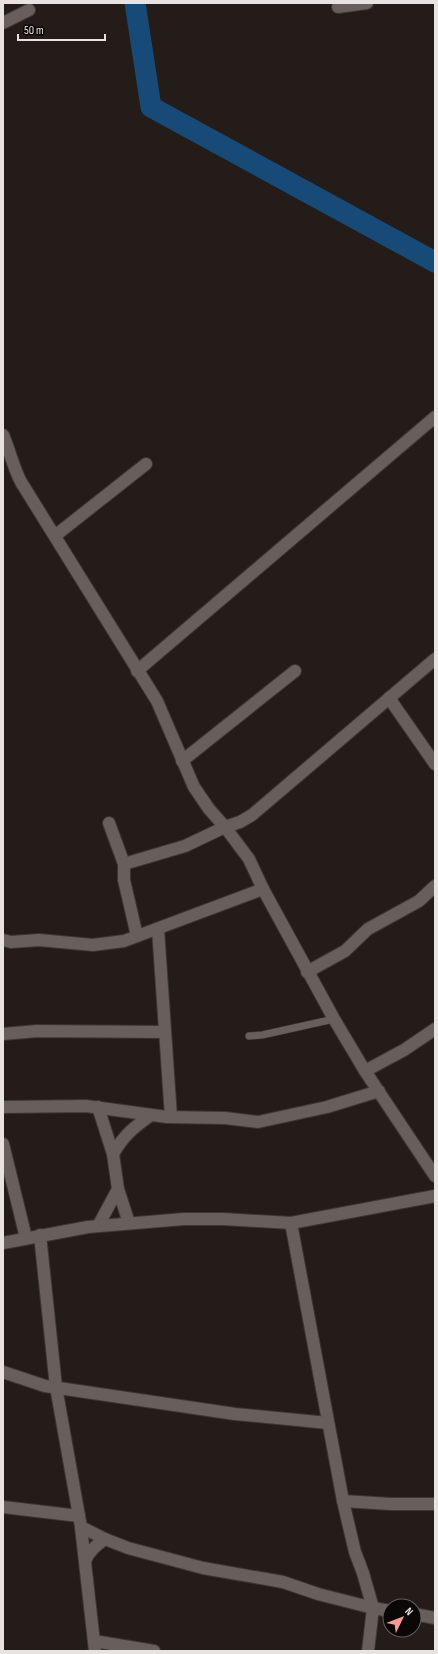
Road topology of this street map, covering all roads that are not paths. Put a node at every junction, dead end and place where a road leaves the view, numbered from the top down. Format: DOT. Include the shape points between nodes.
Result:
graph roads {
  1 [pos="366,3"];
  2 [pos="338,7"];
  3 [pos="29,10"];
  4 [pos="3,23"];
  5 [pos="434,421"];
  6 [pos="3,435"];
  7 [pos="146,464"];
  8 [pos="56,536"];
  9 [pos="435,659"];
  10 [pos="137,671"];
  11 [pos="295,671"];
  12 [pos="389,698"];
  13 [pos="182,760"];
  14 [pos="435,764"];
  15 [pos="109,823"];
  16 [pos="225,827"];
  17 [pos="124,864"];
  18 [pos="435,886"];
  19 [pos="263,889"];
  20 [pos="158,929"];
  21 [pos="137,936"];
  22 [pos="3,940"];
  23 [pos="308,972"];
  24 [pos="334,1019"];
  25 [pos="435,1029"];
  26 [pos="165,1032"];
  27 [pos="3,1034"];
  28 [pos="248,1036"];
  29 [pos="365,1071"];
  30 [pos="379,1091"];
  31 [pos="3,1107"];
  32 [pos="98,1107"];
  33 [pos="151,1115"];
  34 [pos="172,1117"];
  35 [pos="3,1144"];
  36 [pos="113,1154"];
  37 [pos="435,1176"];
  38 [pos="118,1189"];
  39 [pos="435,1196"];
  40 [pos="129,1223"];
  41 [pos="291,1223"];
  42 [pos="98,1226"];
  43 [pos="40,1235"];
  44 [pos="26,1238"];
  45 [pos="3,1243"];
  46 [pos="3,1372"];
  47 [pos="56,1387"];
  48 [pos="328,1423"];
  49 [pos="343,1501"];
  50 [pos="435,1504"];
  51 [pos="3,1507"];
  52 [pos="80,1522"];
  53 [pos="105,1539"];
  54 [pos="85,1562"];
  55 [pos="373,1608"];
  56 [pos="382,1610"];
  57 [pos="422,1616"];
  58 [pos="435,1618"];
  59 [pos="94,1646"];
  60 [pos="154,1651"];
  61 [pos="368,1651"];
  1 -- 2 [label="street"];
  3 -- 4 [label="street"];
  5 -- 10 [label="street"];
  6 -- 8 [label="street" via="12,465"];
  7 -- 8 [label="street"];
  8 -- 10 [label="street"];
  9 -- 12 [label="street"];
  10 -- 13 [label="street" via="158,701"];
  11 -- 13 [label="street"];
  12 -- 14 [label="street"];
  12 -- 16 [label="street" via="252,814 240,822"];
  13 -- 16 [label="street" via="209,810"];
  15 -- 17 [label="street"];
  16 -- 17 [label="street" via="185,846"];
  16 -- 19 [label="street" via="249,859"];
  17 -- 21 [label="street" via="124,880"];
  18 -- 23 [label="street" via="418,901 368,929 345,950"];
  19 -- 20 [label="street"];
  19 -- 23 [label="street"];
  20 -- 21 [label="street"];
  20 -- 26 [label="street"];
  21 -- 22 [label="street" via="124,941 94,945"];
  23 -- 24 [label="street"];
  24 -- 28 [label="lane"];
  24 -- 29 [label="street"];
  25 -- 29 [label="street" via="404,1050"];
  26 -- 27 [label="street" via="37,1031"];
  26 -- 34 [label="street"];
  29 -- 30 [label="street"];
  30 -- 34 [label="street" via="327,1107 258,1122 225,1118"];
  30 -- 37 [label="street"];
  31 -- 32 [label="street"];
  32 -- 33 [label="street"];
  32 -- 36 [label="street"];
  33 -- 34 [label="street"];
  33 -- 36 [label="street" via="127,1133"];
  35 -- 44 [label="street"];
  36 -- 38 [label="street"];
  38 -- 40 [label="street"];
  38 -- 42 [label="street"];
  39 -- 41 [label="street"];
  40 -- 41 [label="street" via="223,1218"];
  40 -- 42 [label="street"];
  41 -- 48 [label="street"];
  42 -- 43 [label="street"];
  43 -- 44 [label="street"];
  43 -- 47 [label="street"];
  44 -- 45 [label="street"];
  46 -- 47 [label="street" via="45,1386"];
  47 -- 48 [label="street" via="235,1414"];
  47 -- 52 [label="street"];
  48 -- 49 [label="street"];
  49 -- 50 [label="street"];
  49 -- 55 [label="street" via="355,1552"];
  51 -- 52 [label="street"];
  52 -- 53 [label="street"];
  52 -- 54 [label="street"];
  53 -- 54 [label="street" via="88,1554"];
  53 -- 55 [label="street" via="128,1548 203,1568 283,1582"];
  54 -- 59 [label="street"];
  55 -- 56 [label="street"];
  55 -- 61 [label="street"];
  57 -- 58 [label="street"];
  59 -- 60 [label="street"];
}
